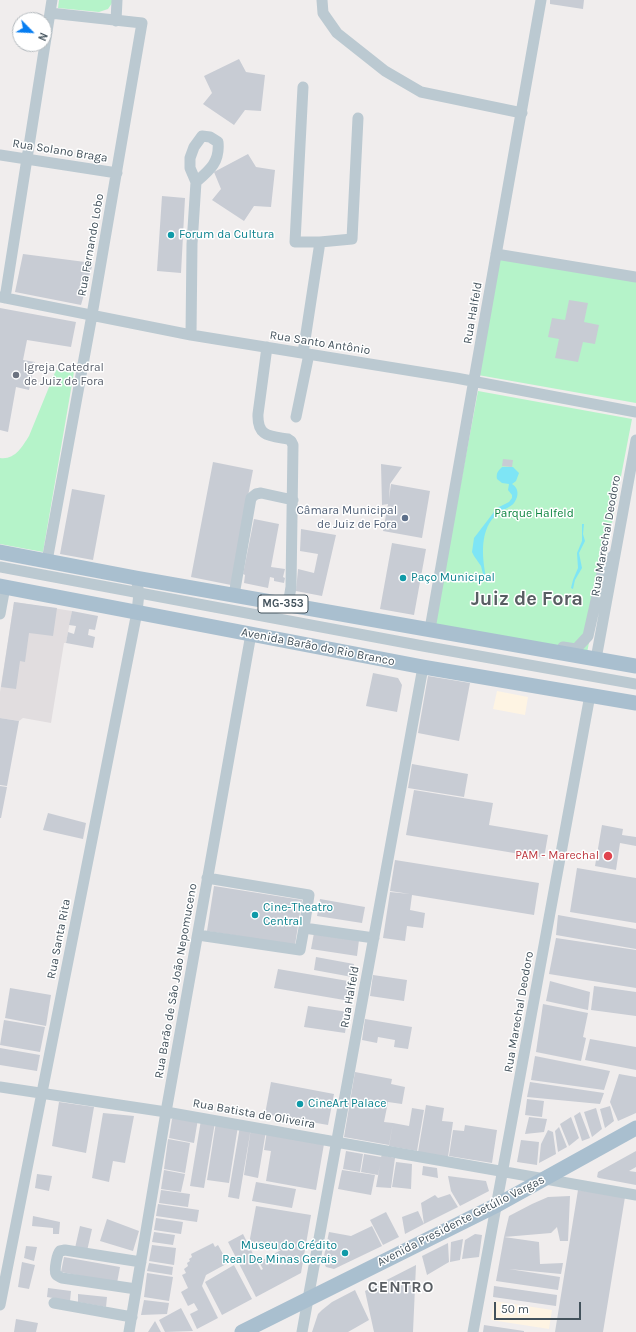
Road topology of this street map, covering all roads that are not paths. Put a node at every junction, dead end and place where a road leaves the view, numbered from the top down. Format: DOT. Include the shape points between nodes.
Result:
graph roads {
  1 [pos="52,0"];
  2 [pos="117,0"];
  3 [pos="322,0"];
  4 [pos="541,0"];
  5 [pos="50,12"];
  6 [pos="52,13"];
  7 [pos="116,21"];
  8 [pos="44,52"];
  9 [pos="303,87"];
  10 [pos="522,113"];
  11 [pos="358,118"];
  12 [pos="0,155"];
  13 [pos="26,159"];
  14 [pos="116,173"];
  15 [pos="196,182"];
  16 [pos="320,242"];
  17 [pos="496,254"];
  18 [pos="636,277"];
  19 [pos="2,297"];
  20 [pos="92,315"];
  21 [pos="191,335"];
  22 [pos="267,347"];
  23 [pos="306,354"];
  24 [pos="474,382"];
  25 [pos="636,412"];
  26 [pos="296,417"];
  27 [pos="636,440"];
  28 [pos="293,500"];
  29 [pos="0,552"];
  30 [pos="615,554"];
  31 [pos="47,561"];
  32 [pos="0,567"];
  33 [pos="136,578"];
  34 [pos="2,587"];
  35 [pos="139,593"];
  36 [pos="234,595"];
  37 [pos="288,605"];
  38 [pos="137,612"];
  39 [pos="0,614"];
  40 [pos="430,629"];
  41 [pos="251,634"];
  42 [pos="552,651"];
  43 [pos="596,659"];
  44 [pos="636,666"];
  45 [pos="423,667"];
  46 [pos="636,684"];
  47 [pos="590,695"];
  48 [pos="636,703"];
  49 [pos="208,878"];
  50 [pos="304,928"];
  51 [pos="198,935"];
  52 [pos="374,938"];
  53 [pos="0,1087"];
  54 [pos="42,1094"];
  55 [pos="166,1112"];
  56 [pos="636,1128"];
  57 [pos="337,1142"];
  58 [pos="504,1172"];
  59 [pos="543,1179"];
  60 [pos="636,1195"];
  61 [pos="497,1205"];
  62 [pos="141,1262"];
  63 [pos="136,1288"];
  64 [pos="308,1299"];
  65 [pos="54,1303"];
  66 [pos="0,1305"];
  67 [pos="132,1317"];
  68 [pos="129,1332"];
  69 [pos="242,1332"];
  70 [pos="302,1332"];
  71 [pos="473,1332"];
  1 -- 5 [label="street"];
  2 -- 7 [label="street"];
  3 -- 10 [label="street" via="323,13 337,34 385,71 421,92"];
  4 -- 10 [label="street, Rua Halfeld"];
  6 -- 7 [label="street, Rua Fernando Lobo"];
  7 -- 14 [label="street, Rua Fernando Lobo" via="142,23"];
  8 -- 13 [label="street"];
  9 -- 16 [label="street" via="295,242"];
  10 -- 17 [label="street, Rua Halfeld"];
  11 -- 16 [label="street" via="352,239"];
  12 -- 13 [label="street, Rua Solano Braga"];
  13 -- 14 [label="street, Rua Solano Braga"];
  13 -- 19 [label="street"];
  14 -- 20 [label="street, Rua Fernando Lobo"];
  15 -- 21 [label="street"];
  16 -- 23 [label="street"];
  17 -- 18 [label="street"];
  17 -- 24 [label="street, Rua Halfeld"];
  19 -- 20 [label="street, Rua Santo Antônio"];
  20 -- 21 [label="street, Rua Santo Antônio"];
  20 -- 31 [label="street, Rua Fernando Lobo"];
  21 -- 22 [label="street, Rua Santo Antônio"];
  22 -- 23 [label="street, Rua Santo Antônio"];
  22 -- 28 [label="street" via="258,422 261,431 267,435 288,439 293,445"];
  23 -- 24 [label="street, Rua Santo Antônio"];
  23 -- 26 [label="street"];
  24 -- 25 [label="street, Rua Santo Antônio"];
  24 -- 40 [label="street, Rua Halfeld"];
  27 -- 30 [label="street, Rua Marechal Deodoro"];
  28 -- 36 [label="street" via="261,493 251,498"];
  28 -- 37 [label="street" via="291,587"];
  29 -- 31 [label="main road, MG-353"];
  30 -- 42 [label="street" via="603,569 588,636 576,649 556,646"];
  30 -- 43 [label="street, Rua Marechal Deodoro"];
  31 -- 33 [label="main road, MG-353"];
  32 -- 35 [label="street, Avenida Barão do Rio Branco"];
  33 -- 35 [label="street, Rua Santa Rita"];
  33 -- 36 [label="main road, MG-353"];
  34 -- 38 [label="main road, Avenida Barão do Rio Branco"];
  34 -- 39 [label="street"];
  35 -- 38 [label="street, Rua Santa Rita"];
  35 -- 46 [label="street, Avenida Barão do Rio Branco"];
  36 -- 37 [label="main road, MG-353"];
  37 -- 40 [label="main road, MG-353"];
  38 -- 41 [label="main road, Avenida Barão do Rio Branco"];
  38 -- 54 [label="street, Rua Santa Rita"];
  40 -- 42 [label="main road, MG-353"];
  41 -- 45 [label="main road, Avenida Barão do Rio Branco"];
  41 -- 49 [label="street, Rua Barão de São João Nepomuceno"];
  42 -- 43 [label="main road, MG-353"];
  43 -- 44 [label="main road, MG-353"];
  45 -- 47 [label="main road, Avenida Barão do Rio Branco"];
  45 -- 52 [label="street, Rua Halfeld"];
  47 -- 48 [label="main road, Avenida Barão do Rio Branco"];
  47 -- 58 [label="street, Rua Marechal Deodoro"];
  49 -- 50 [label="street" via="309,895"];
  49 -- 51 [label="street, Rua Barão de São João Nepomuceno"];
  50 -- 51 [label="street" via="300,950"];
  50 -- 52 [label="street"];
  51 -- 55 [label="street, Rua Barão de São João Nepomuceno"];
  52 -- 57 [label="street, Rua Halfeld"];
  53 -- 54 [label="street, Rua Batista de Oliveira"];
  54 -- 55 [label="street, Rua Batista de Oliveira"];
  54 -- 66 [label="street, Rua Santa Rita"];
  55 -- 57 [label="street, Rua Batista de Oliveira"];
  55 -- 62 [label="street, Rua Barão de São João Nepomuceno"];
  56 -- 59 [label="main road, Avenida Presidente Getúlio Vargas"];
  57 -- 58 [label="street, Rua Batista de Oliveira"];
  57 -- 64 [label="street, Rua Halfeld"];
  58 -- 59 [label="street, Rua Batista de Oliveira"];
  58 -- 61 [label="street, Rua Marechal Deodoro"];
  59 -- 60 [label="street"];
  59 -- 61 [label="main road, Avenida Presidente Getúlio Vargas"];
  61 -- 64 [label="main road, Avenida Presidente Getúlio Vargas"];
  61 -- 71 [label="street, Rua Marechal Deodoro"];
  62 -- 63 [label="street, Rua Barão de São João Nepomuceno"];
  62 -- 63 [label="street" via="65,1250 58,1254 55,1272 57,1276"];
  63 -- 67 [label="street, Rua Barão de São João Nepomuceno"];
  64 -- 69 [label="main road, Avenida Presidente Getúlio Vargas"];
  64 -- 70 [label="street, Rua Halfeld"];
  65 -- 67 [label="street"];
  67 -- 68 [label="street, Rua Barão de São João Nepomuceno"];
}
